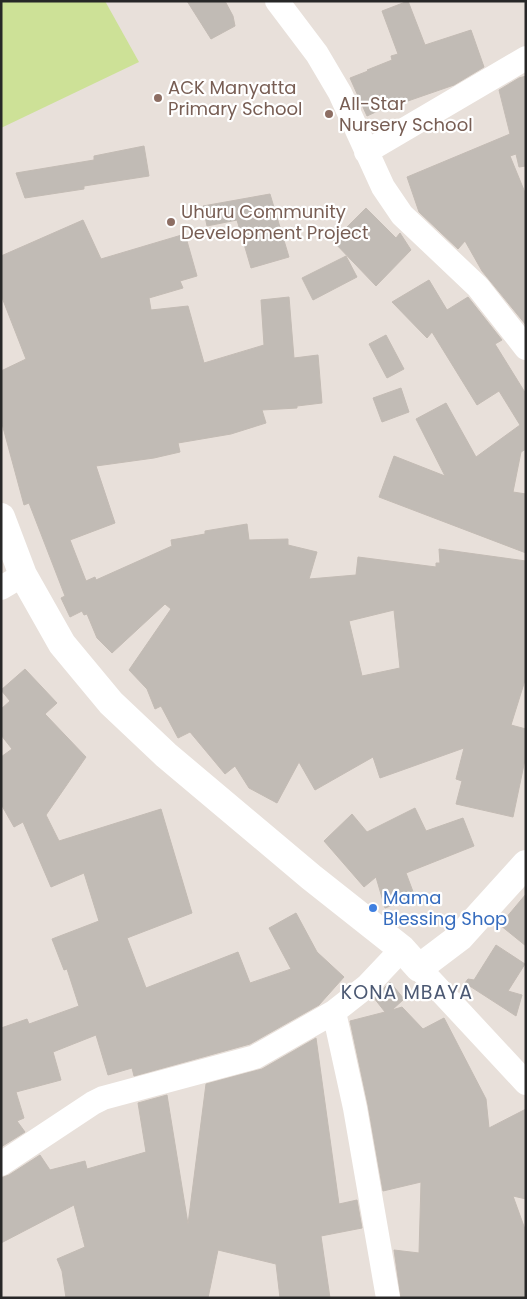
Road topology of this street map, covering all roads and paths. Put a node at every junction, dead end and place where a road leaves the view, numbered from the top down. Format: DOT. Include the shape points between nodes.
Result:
graph roads {
  1 [pos="277,1"];
  2 [pos="526,58"];
  3 [pos="366,152"];
  4 [pos="526,348"];
  5 [pos="1,517"];
  6 [pos="12,581"];
  7 [pos="526,864"];
  8 [pos="410,959"];
  9 [pos="334,1012"];
  10 [pos="526,1083"];
  11 [pos="1,1164"];
  12 [pos="388,1298"];
  1 -- 3 [label="street" via="317,54 340,93"];
  2 -- 3 [label="street"];
  3 -- 4 [label="street" via="383,187 402,215 478,288"];
  5 -- 6 [label="street"];
  6 -- 8 [label="street" via="111,703 181,768"];
  7 -- 8 [label="street" via="460,937"];
  8 -- 9 [label="street" via="366,986"];
  8 -- 10 [label="street"];
  9 -- 11 [label="street" via="255,1057 103,1098"];
  9 -- 12 [label="street" via="355,1108"];
}
